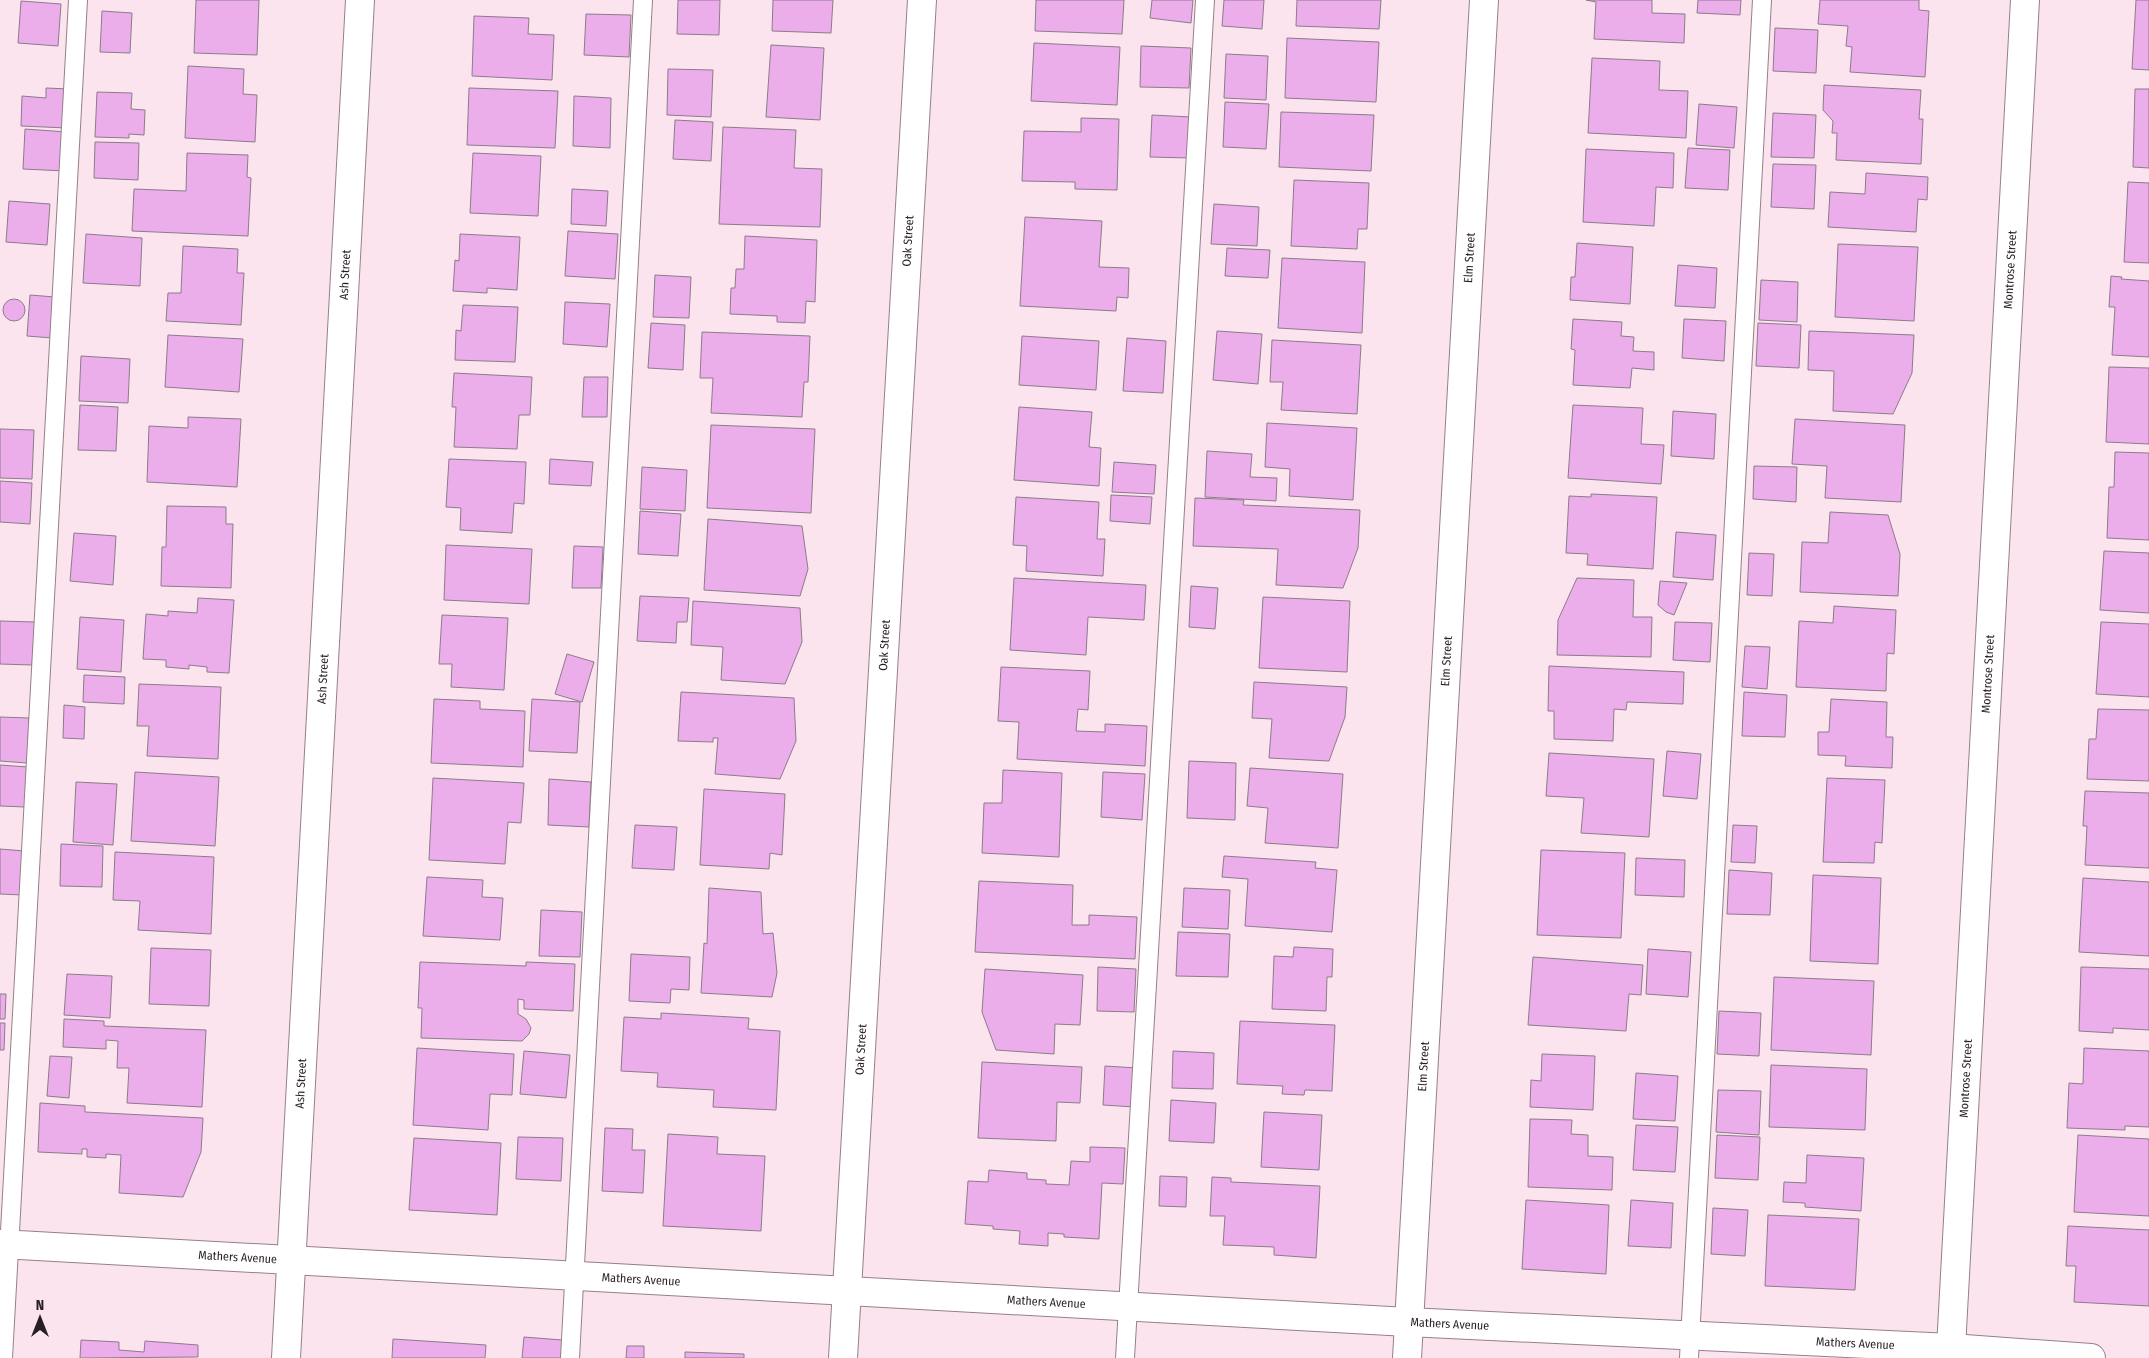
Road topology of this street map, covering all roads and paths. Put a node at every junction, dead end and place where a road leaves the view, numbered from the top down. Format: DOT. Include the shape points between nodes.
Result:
graph roads {
  1 [pos="78,0"];
  2 [pos="360,0"];
  3 [pos="643,0"];
  4 [pos="922,0"];
  5 [pos="1204,0"];
  6 [pos="1484,0"];
  7 [pos="1762,0"];
  8 [pos="2025,0"];
  9 [pos="5,1245"];
  10 [pos="291,1261"];
  11 [pos="574,1277"];
  12 [pos="845,1292"];
  13 [pos="1126,1307"];
  14 [pos="1408,1322"];
  15 [pos="1690,1347"];
  16 [pos="1951,1348"];
  17 [pos="3,1358"];
  18 [pos="286,1358"];
  19 [pos="570,1358"];
  20 [pos="843,1358"];
  21 [pos="1124,1358"];
  22 [pos="1407,1358"];
  23 [pos="2091,1358"];
  1 -- 9 [label="lane"];
  2 -- 10 [label="street, Ash Street"];
  3 -- 11 [label="lane"];
  4 -- 12 [label="street, Oak Street"];
  5 -- 13 [label="lane"];
  6 -- 14 [label="street, Elm Street"];
  7 -- 15 [label="lane"];
  8 -- 16 [label="street, Montrose Street"];
  9 -- 10 [label="street, Mathers Avenue"];
  9 -- 17 [label="lane"];
  10 -- 11 [label="street, Mathers Avenue"];
  10 -- 18 [label="street, Ash Street"];
  11 -- 12 [label="street, Mathers Avenue"];
  11 -- 19 [label="lane"];
  12 -- 13 [label="street, Mathers Avenue"];
  12 -- 20 [label="street, Oak Street"];
  13 -- 14 [label="street, Mathers Avenue"];
  13 -- 21 [label="lane"];
  14 -- 15 [label="street, Mathers Avenue"];
  14 -- 22 [label="street, Elm Street"];
  15 -- 16 [label="street, Mathers Avenue"];
  16 -- 23 [label="street, Mathers Avenue"];
}
